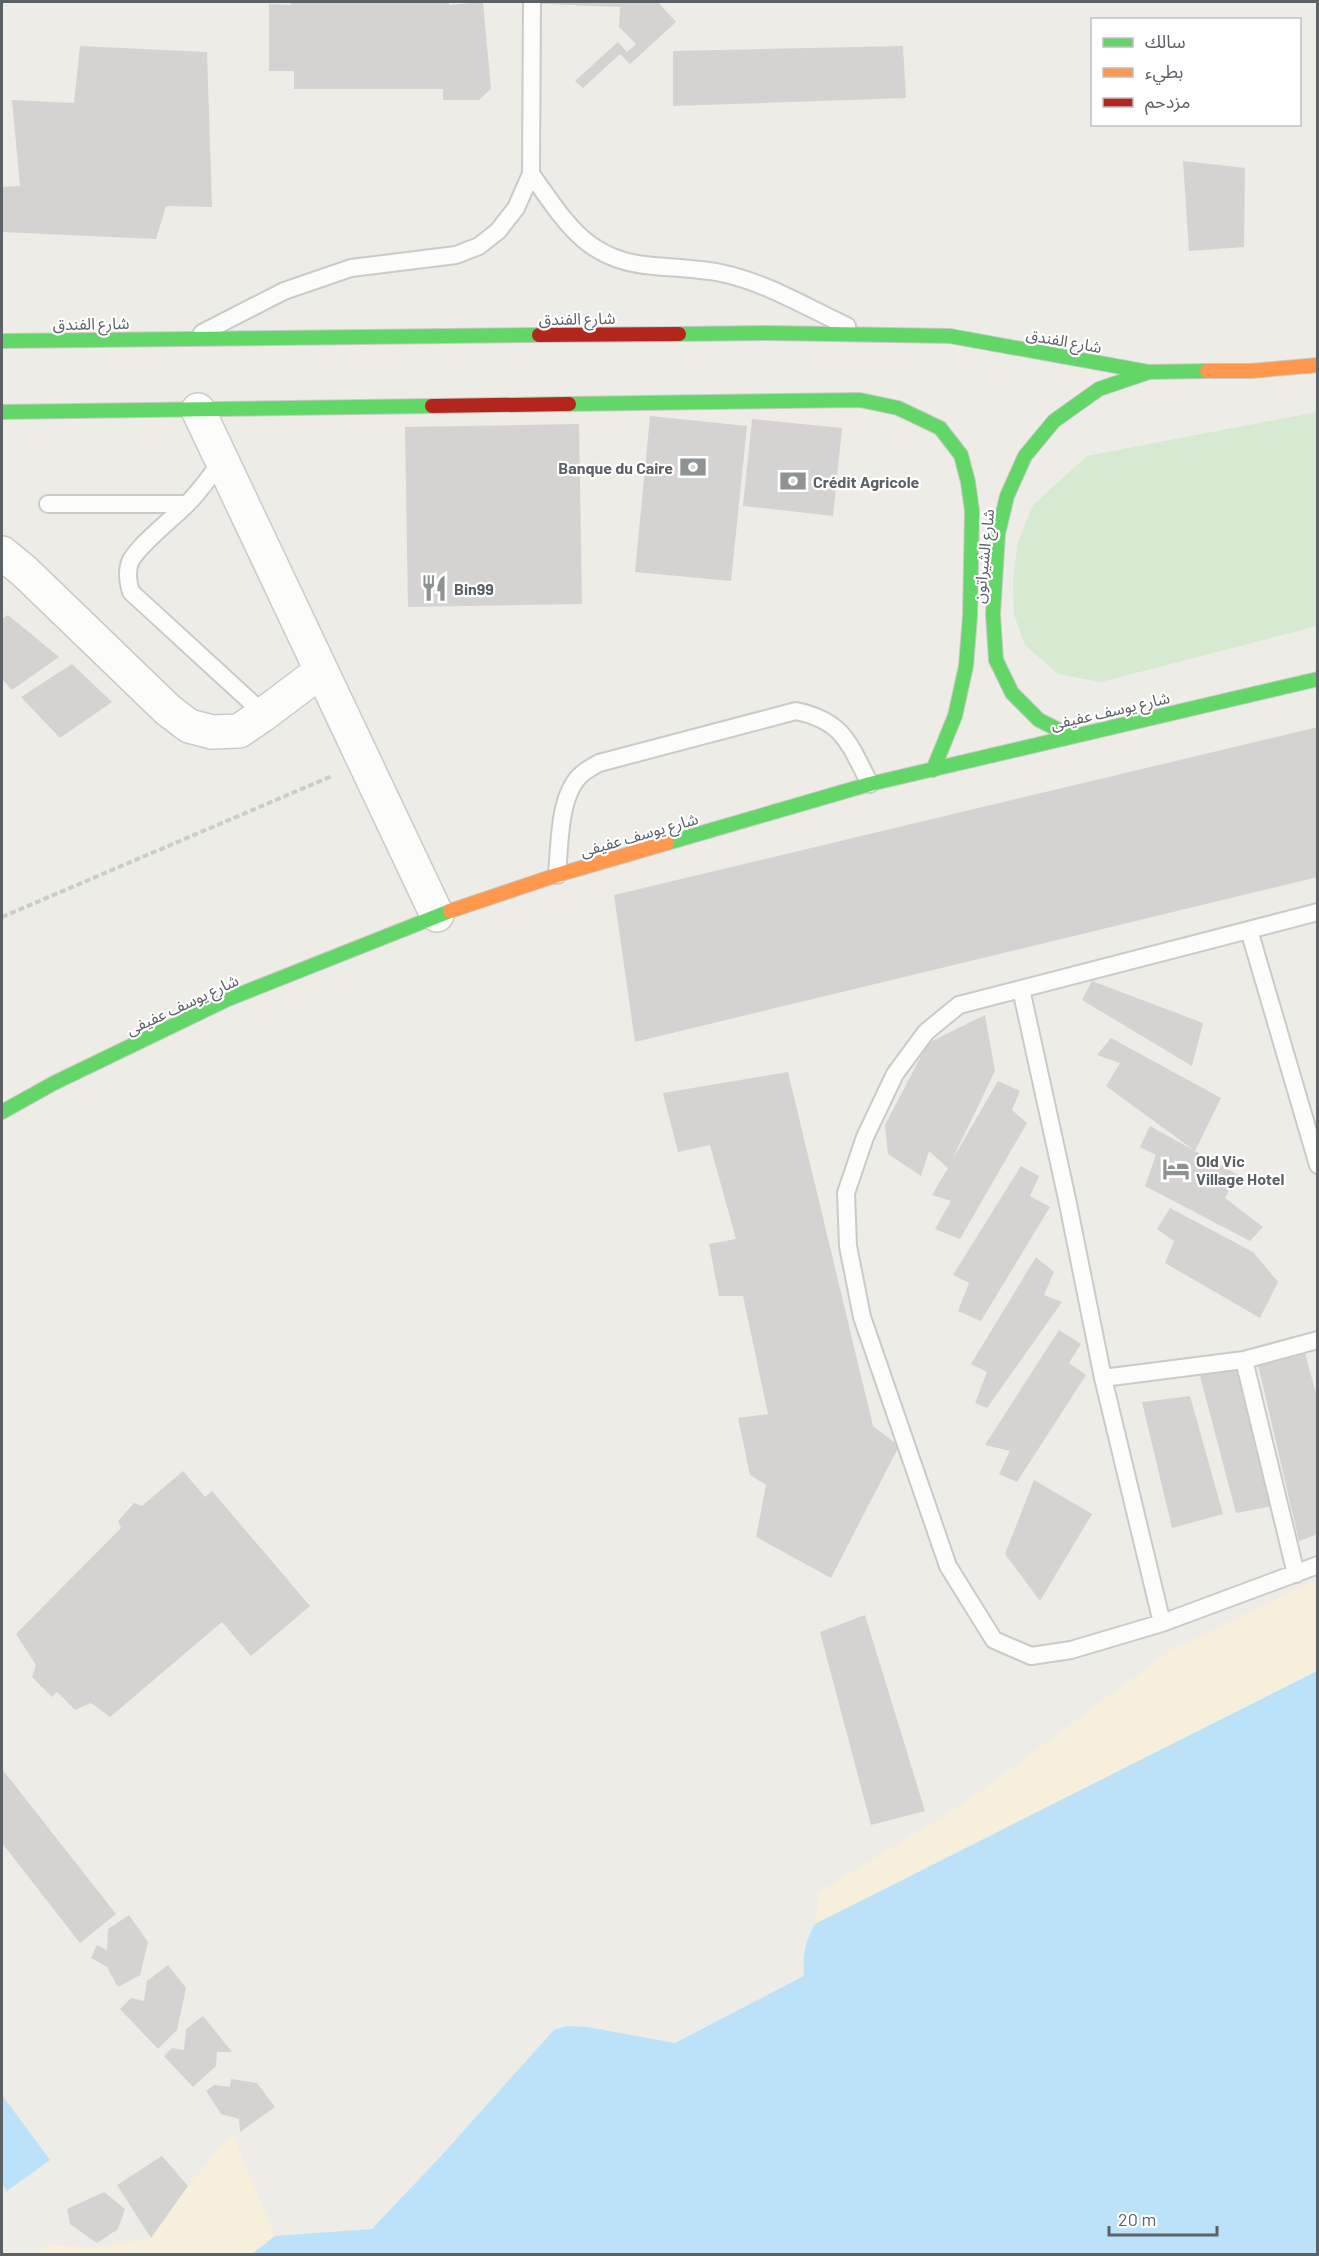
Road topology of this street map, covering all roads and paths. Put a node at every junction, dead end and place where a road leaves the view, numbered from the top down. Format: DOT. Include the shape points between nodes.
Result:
graph roads {
  1 [pos="532,2"];
  2 [pos="531,174"];
  3 [pos="864,335"];
  4 [pos="189,339"];
  5 [pos="2,341"];
  6 [pos="1317,365"];
  7 [pos="1149,372"];
  8 [pos="198,410"];
  9 [pos="2,412"];
  10 [pos="222,461"];
  11 [pos="48,504"];
  12 [pos="188,504"];
  13 [pos="2,554"];
  14 [pos="993,614"];
  15 [pos="970,616"];
  16 [pos="321,671"];
  17 [pos="1317,679"];
  18 [pos="264,714"];
  19 [pos="1071,736"];
  20 [pos="365,762"];
  21 [pos="933,770"];
  22 [pos="870,784"];
  23 [pos="557,875"];
  24 [pos="1317,912"];
  25 [pos="437,915"];
  26 [pos="2,918"];
  27 [pos="1249,930"];
  28 [pos="1021,989"];
  29 [pos="2,1112"];
  30 [pos="1317,1166"];
  31 [pos="1317,1340"];
  32 [pos="1244,1360"];
  33 [pos="1103,1378"];
  34 [pos="1317,1565"];
  35 [pos="1296,1574"];
  36 [pos="1162,1623"];
  1 -- 2 [label="lane"];
  2 -- 3 [label="lane" via="577,236 604,254 641,265 722,273 765,288"];
  2 -- 4 [label="lane" via="516,208 498,231 479,246 456,255 351,268 284,291"];
  3 -- 4 [label="street, شارع الفندق"];
  3 -- 7 [label="street, شارع الفندق" via="950,336"];
  4 -- 5 [label="street, شارع الفندق"];
  6 -- 7 [label="street, شارع الشيراتون" via="1251,371"];
  7 -- 14 [label="street, شارع الشيراتون" via="1099,389 1054,421 1025,456 1006,496 998,534"];
  8 -- 9 [label="street"];
  8 -- 10 [label="street"];
  8 -- 15 [label="street, شارع الشيراتون" via="860,400 898,408 940,428 961,455 972,511"];
  10 -- 12 [label="lane"];
  10 -- 16 [label="street"];
  11 -- 12 [label="lane"];
  12 -- 18 [label="lane" via="131,560 131,592"];
  13 -- 18 [label="street" via="189,726 212,732 239,731"];
  14 -- 15 [label="street"];
  14 -- 19 [label="street, شارع الشيراتون" via="996,660 1012,693 1039,720"];
  15 -- 21 [label="street" via="966,666 955,716"];
  16 -- 18 [label="street"];
  16 -- 20 [label="street"];
  17 -- 19 [label="street, شارع يوسف عفيفى"];
  19 -- 21 [label="street, شارع يوسف عفيفى"];
  20 -- 25 [label="street"];
  20 -- 26 [label="path"];
  21 -- 22 [label="street, شارع يوسف عفيفى"];
  22 -- 23 [label="street, شارع يوسف عفيفى"];
  22 -- 23 [label="lane" via="845,736 831,723 796,711 599,763 582,774 569,790"];
  23 -- 25 [label="street, شارع يوسف عفيفى"];
  24 -- 27 [label="lane"];
  25 -- 29 [label="street, شارع يوسف عفيفى" via="228,999"];
  27 -- 28 [label="lane"];
  27 -- 30 [label="lane"];
  28 -- 33 [label="lane"];
  28 -- 36 [label="lane" via="959,1005 926,1032 895,1074 865,1137 846,1193 848,1246 862,1317 948,1566 994,1640 1031,1656 1071,1650"];
  31 -- 32 [label="lane"];
  32 -- 33 [label="lane"];
  32 -- 35 [label="lane"];
  33 -- 36 [label="lane"];
  34 -- 35 [label="lane"];
  35 -- 36 [label="lane"];
}
